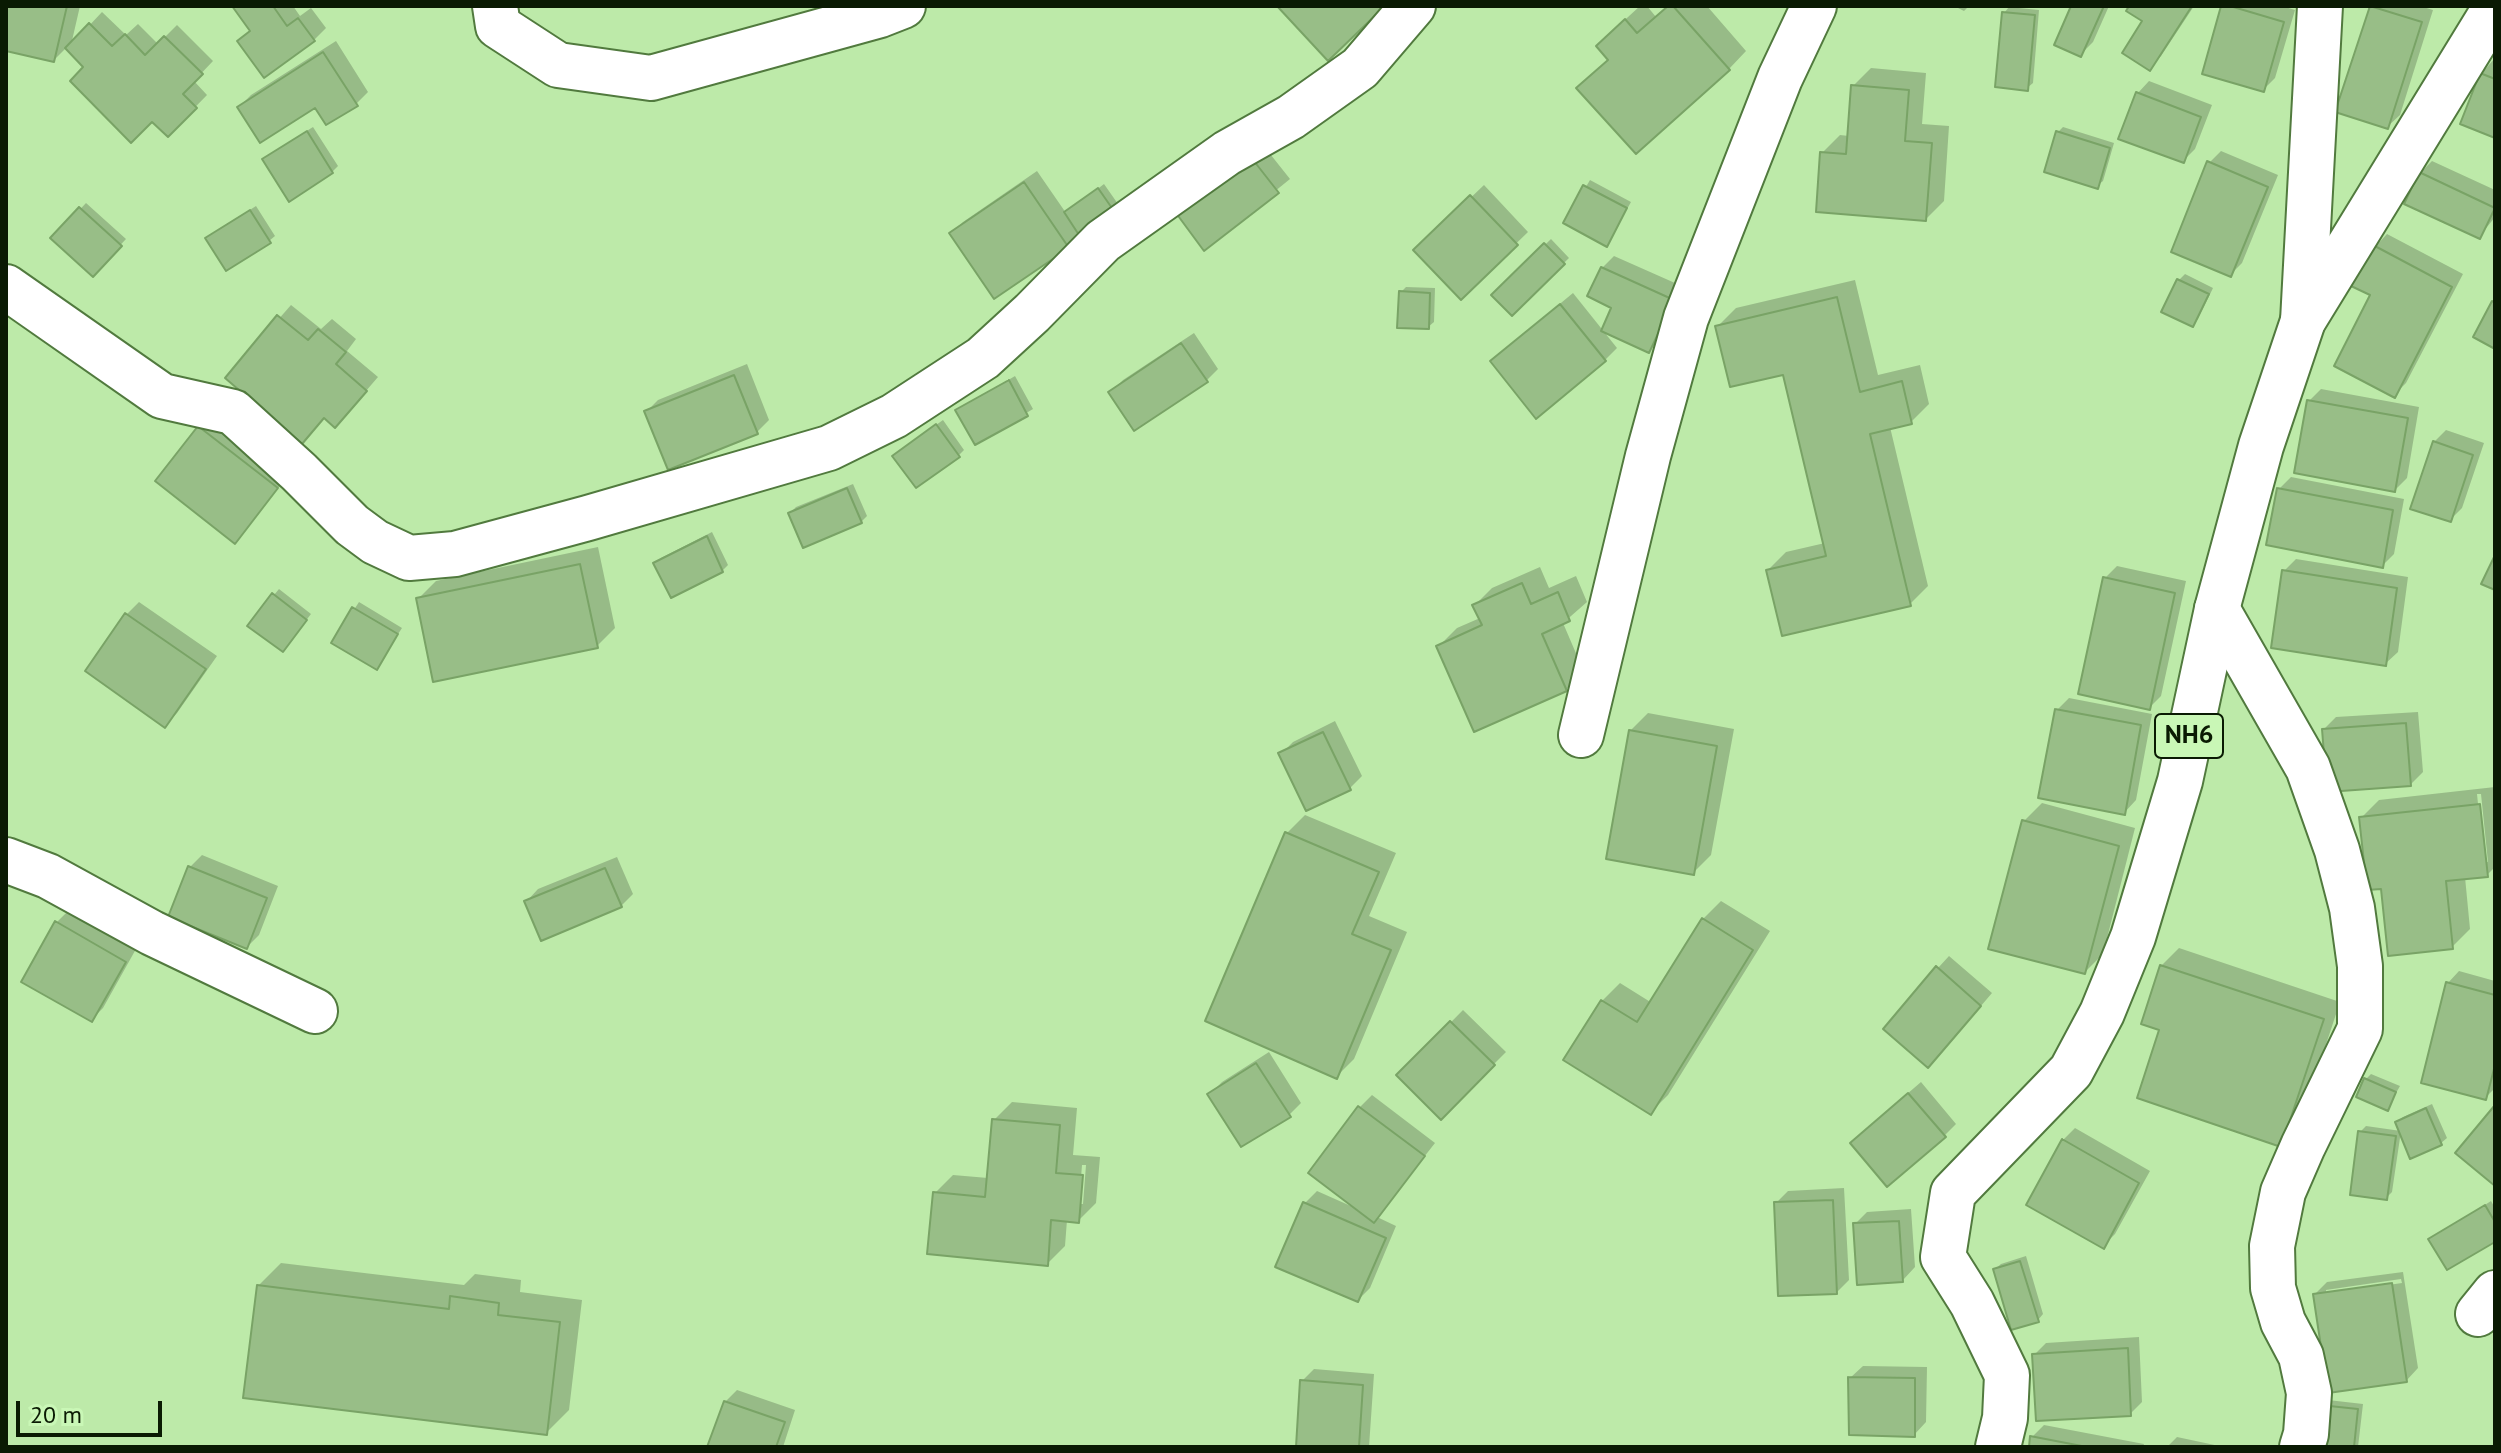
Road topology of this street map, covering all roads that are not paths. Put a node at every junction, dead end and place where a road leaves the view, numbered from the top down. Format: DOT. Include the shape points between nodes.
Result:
graph roads {
  1 [pos="903,6"];
  2 [pos="1413,6"];
  3 [pos="1814,6"];
  4 [pos="2320,6"];
  5 [pos="2495,8"];
  6 [pos="489,13"];
  7 [pos="6,287"];
  8 [pos="2303,321"];
  9 [pos="2217,609"];
  10 [pos="1581,735"];
  11 [pos="6,860"];
  12 [pos="315,1011"];
  13 [pos="1998,1447"];
  14 [pos="2302,1447"];
  1 -- 6 [label="main road" via="651,78 558,65"];
  2 -- 7 [label="main road" via="1360,68 1103,241 983,358 894,416 829,448 455,554 409,558 375,542 233,412 162,396"];
  3 -- 10 [label="main road" via="1780,78 1686,318"];
  4 -- 8 [label="main road"];
  5 -- 8 [label="main road, NH6"];
  8 -- 9 [label="main road, NH6" via="2261,446"];
  9 -- 13 [label="main road, NH6" via="2180,781 2133,937 2102,1013 2071,1071 1953,1193 1943,1257 2007,1375"];
  9 -- 14 [label="main road" via="2308,768 2337,850 2360,966 2360,1029 2283,1192 2272,1246 2273,1288 2301,1356 2309,1393"];
  11 -- 12 [label="main road" via="48,876"];
}
